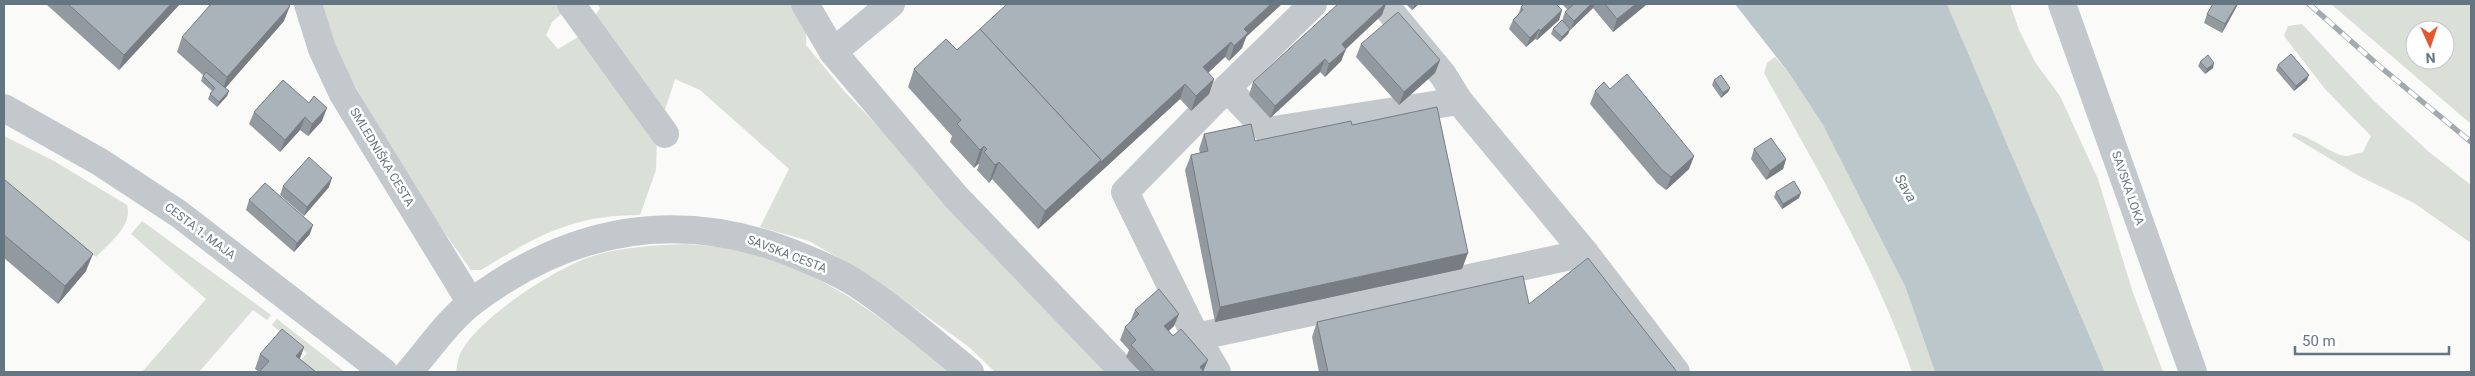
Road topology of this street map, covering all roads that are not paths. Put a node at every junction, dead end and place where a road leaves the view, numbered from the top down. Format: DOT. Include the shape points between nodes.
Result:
graph roads {
  1 [pos="308,4"];
  2 [pos="571,4"];
  3 [pos="805,4"];
  4 [pos="891,4"];
  5 [pos="1313,4"];
  6 [pos="1384,4"];
  7 [pos="2062,4"];
  8 [pos="833,52"];
  9 [pos="1227,88"];
  10 [pos="1460,101"];
  11 [pos="4,108"];
  12 [pos="665,134"];
  13 [pos="1585,252"];
  14 [pos="471,303"];
  15 [pos="1196,336"];
  16 [pos="384,372"];
  17 [pos="409,372"];
  18 [pos="970,372"];
  19 [pos="1124,372"];
  20 [pos="1217,372"];
  21 [pos="1676,372"];
  22 [pos="2193,372"];
  1 -- 14 [label="street, SMLEDNIŠKA CESTA" via="322,49 344,94"];
  2 -- 12 [label="street"];
  3 -- 8 [label="street"];
  4 -- 8 [label="street"];
  5 -- 9 [label="street"];
  6 -- 10 [label="street" via="1443,75"];
  7 -- 22 [label="street, SAVSKA LOKA"];
  8 -- 19 [label="street" via="956,196"];
  9 -- 10 [label="street" via="1268,131"];
  9 -- 15 [label="street" via="1125,192"];
  10 -- 13 [label="street"];
  11 -- 16 [label="street, CESTA 1. MAJA" via="100,162 179,214"];
  13 -- 15 [label="street"];
  13 -- 21 [label="street"];
  14 -- 17 [label="street, SAVSKA CESTA"];
  14 -- 18 [label="street, SAVSKA CESTA" via="514,274 558,251 600,238 659,229 728,233 766,243 817,263 855,283 902,315"];
  15 -- 20 [label="street"];
}
